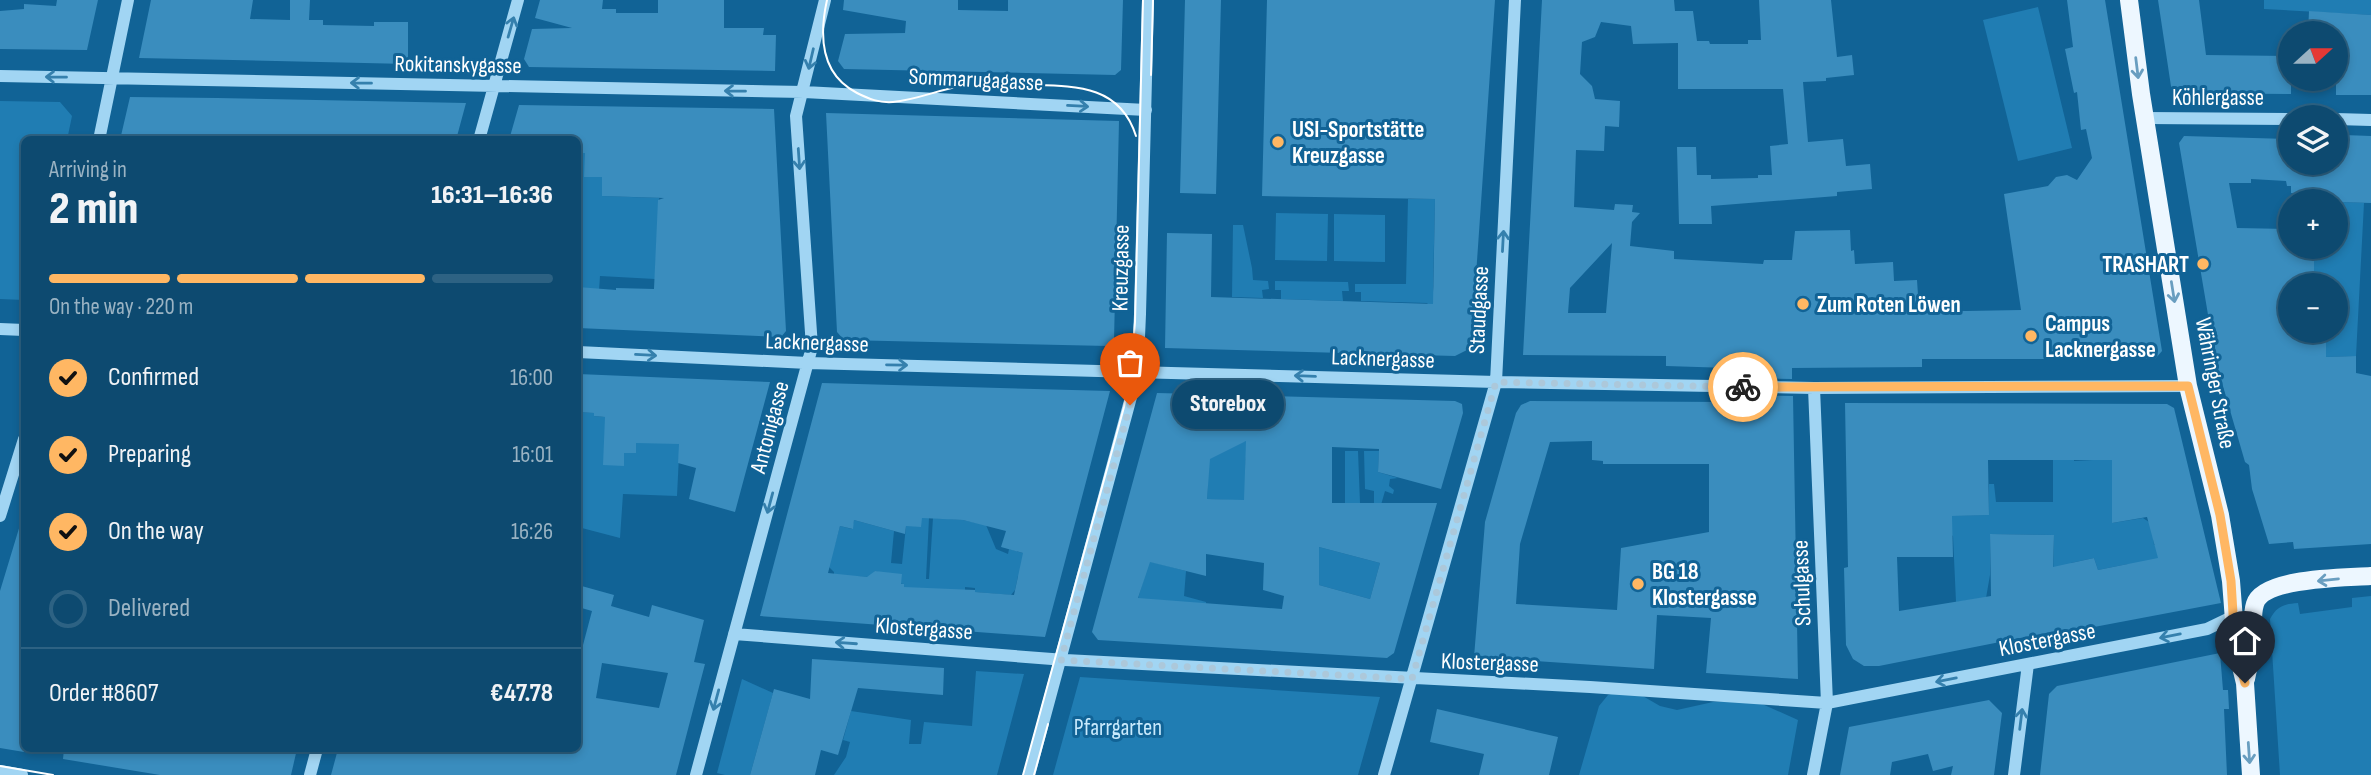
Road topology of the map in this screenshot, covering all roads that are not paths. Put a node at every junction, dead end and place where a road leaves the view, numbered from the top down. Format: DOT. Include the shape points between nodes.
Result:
graph roads {
  1 [pos="128,0"];
  2 [pos="518,0"];
  3 [pos="825,0"];
  4 [pos="1148,0"];
  5 [pos="1515,0"];
  6 [pos="2129,0"];
  7 [pos="0,76"];
  8 [pos="113,78"];
  9 [pos="494,86"];
  10 [pos="804,92"];
  11 [pos="1146,110"];
  12 [pos="2145,118"];
  13 [pos="2278,119"];
  14 [pos="2348,120"];
  15 [pos="2371,120"];
  16 [pos="100,136"];
  17 [pos="480,136"];
  18 [pos="0,329"];
  19 [pos="21,330"];
  20 [pos="581,352"];
  21 [pos="808,363"];
  22 [pos="1136,371"];
  23 [pos="1496,382"];
  24 [pos="2188,386"];
  25 [pos="1814,388"];
  26 [pos="21,449"];
  27 [pos="0,516"];
  28 [pos="2371,576"];
  29 [pos="2234,616"];
  30 [pos="734,634"];
  31 [pos="1061,660"];
  32 [pos="2028,664"];
  33 [pos="1412,679"];
  34 [pos="2245,683"];
  35 [pos="1827,703"];
  36 [pos="316,752"];
  37 [pos="0,771"];
  38 [pos="22,775"];
  39 [pos="310,775"];
  40 [pos="696,775"];
  41 [pos="1029,775"];
  42 [pos="1384,775"];
  43 [pos="1813,775"];
  44 [pos="2014,775"];
  45 [pos="2250,775"];
  1 -- 8 [label="street"];
  9 -- 2 [label="street, one-way"];
  3 -- 10 [label="street, Antonigasse, one-way"];
  4 -- 11 [label="street, Kreuzgasse"];
  23 -- 5 [label="street, Staudgasse, one-way"];
  6 -- 12 [label="main road, Währinger Straße, one-way"];
  8 -- 7 [label="street, Rokitanskygasse, one-way"];
  9 -- 8 [label="street, Rokitanskygasse, one-way"];
  8 -- 16 [label="street"];
  10 -- 9 [label="street, Rokitanskygasse, one-way"];
  9 -- 17 [label="street"];
  10 -- 11 [label="street, Sommarugagasse, one-way"];
  10 -- 21 [label="street, Antonigasse, one-way" via="796,116 812,347"];
  11 -- 22 [label="street, Kreuzgasse"];
  12 -- 13 [label="street, Köhlergasse"];
  12 -- 24 [label="main road, Währinger Straße, one-way"];
  14 -- 15 [label="street"];
  18 -- 19 [label="street"];
  20 -- 21 [label="street, Lacknergasse, one-way"];
  21 -- 22 [label="street, Lacknergasse, one-way"];
  21 -- 30 [label="street, Antonigasse, one-way"];
  23 -- 22 [label="street, Lacknergasse, one-way"];
  22 -- 31 [label="street, Kreuzgasse"];
  23 -- 25 [label="street, Lacknergasse"];
  23 -- 33 [label="street, Staudgasse"];
  24 -- 25 [label="street, Lacknergasse"];
  24 -- 29 [label="main road, Währinger Straße" via="2220,515"];
  25 -- 35 [label="street, Schulgasse"];
  26 -- 27 [label="street"];
  28 -- 34 [label="main road, one-way" via="2284,584 2262,593 2252,616 2253,645"];
  29 -- 32 [label="street, Klostergasse, one-way" via="2207,629"];
  29 -- 34 [label="main road, Währinger Straße" via="2235,646"];
  31 -- 30 [label="street, Klostergasse, one-way"];
  30 -- 40 [label="street, Antonigasse, one-way"];
  31 -- 33 [label="street, Klostergasse"];
  31 -- 41 [label="street, Kreuzgasse"];
  32 -- 35 [label="street, Klostergasse, one-way"];
  44 -- 32 [label="street, one-way"];
  33 -- 35 [label="street, Klostergasse"];
  33 -- 42 [label="street, Staudgasse"];
  34 -- 45 [label="main road, Währinger Straße, one-way"];
  35 -- 43 [label="street, Schulgasse"];
  36 -- 39 [label="street"];
  37 -- 38 [label="street"];
}
